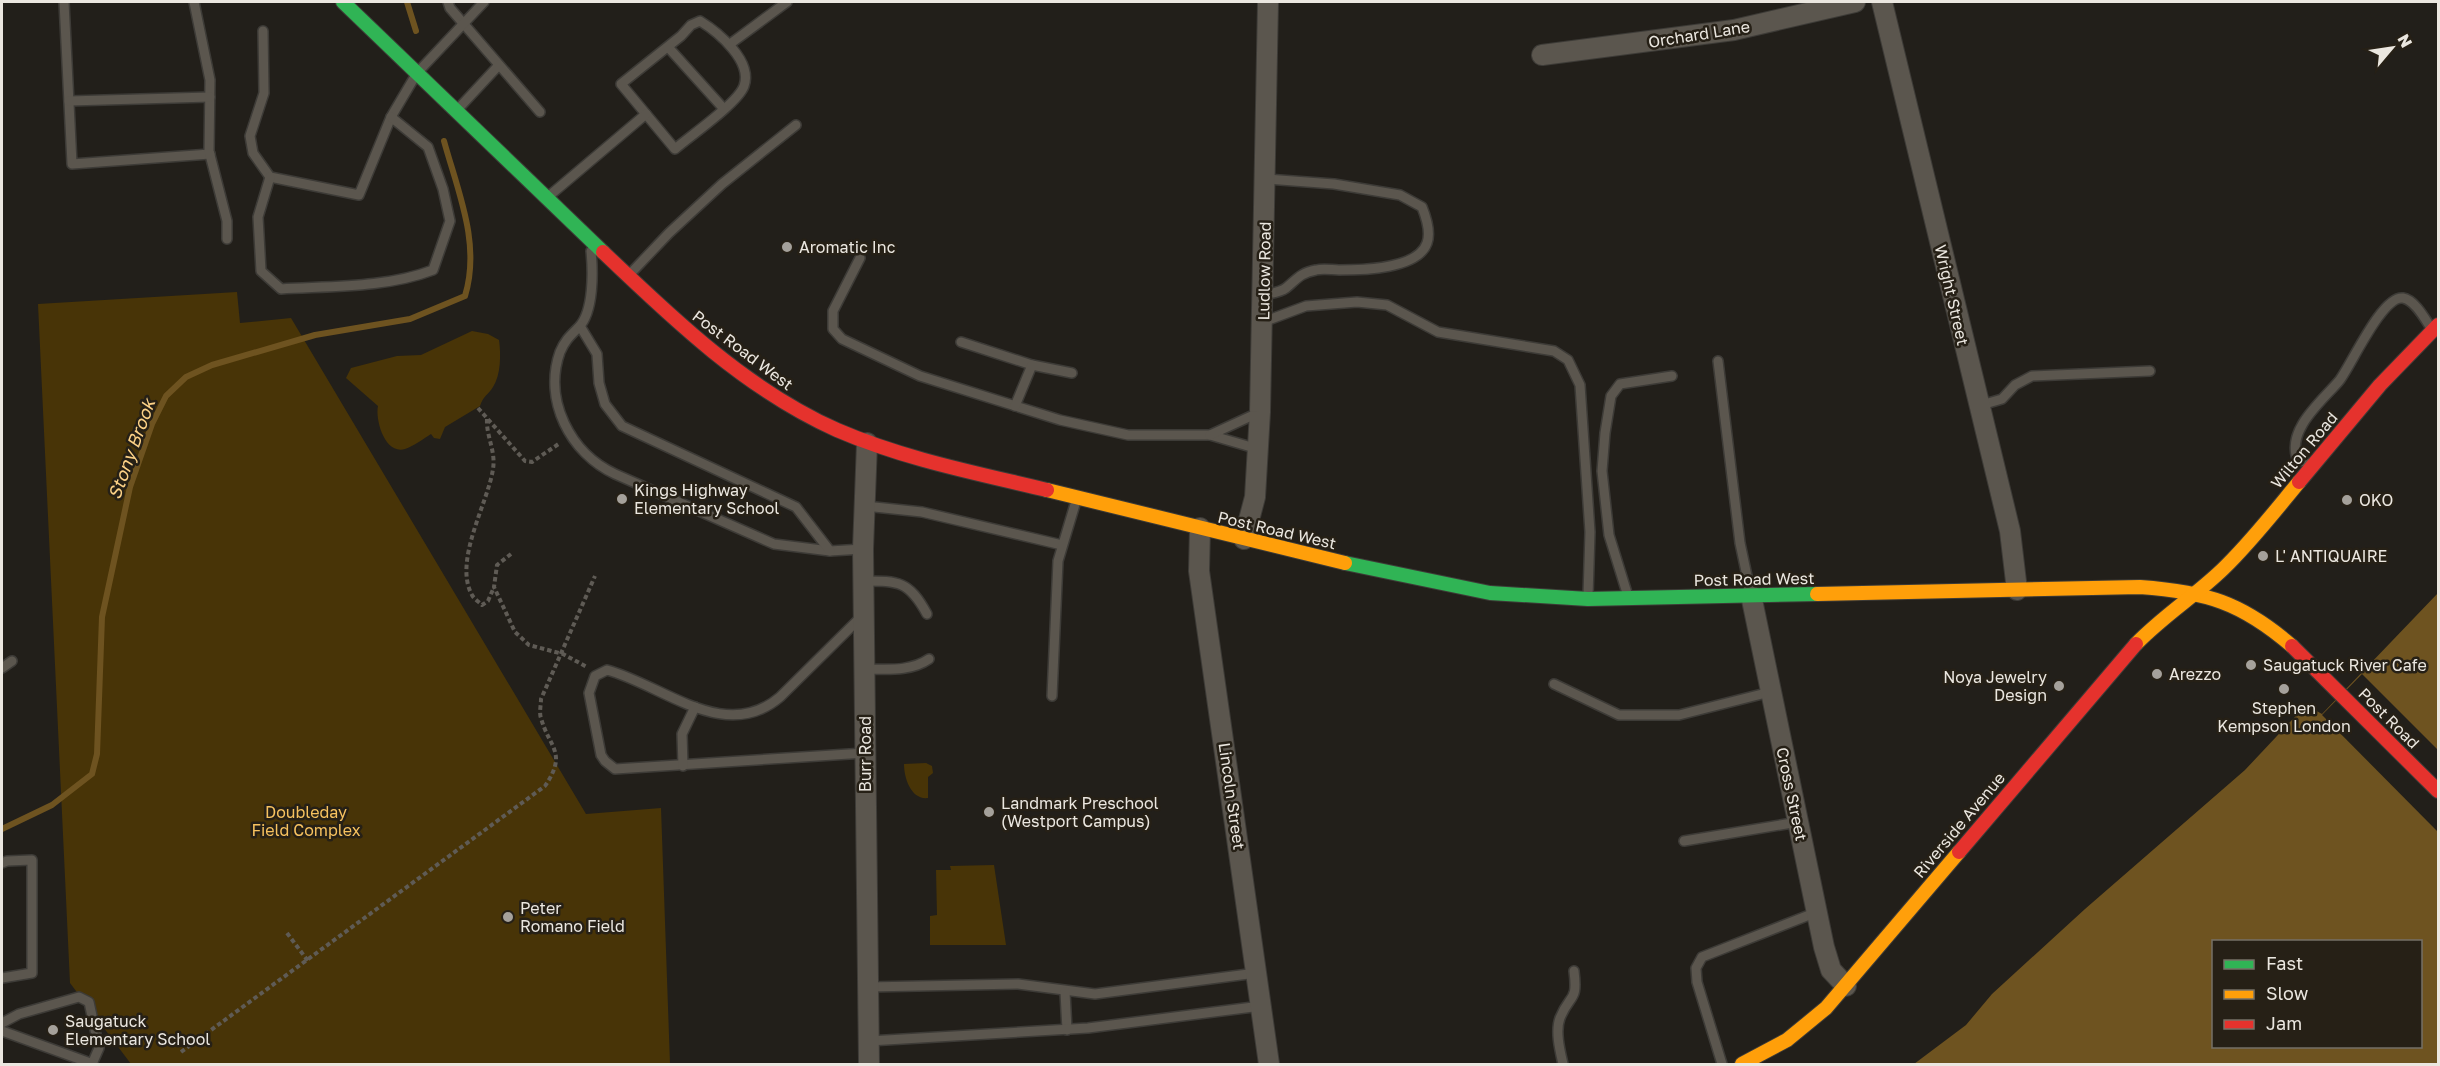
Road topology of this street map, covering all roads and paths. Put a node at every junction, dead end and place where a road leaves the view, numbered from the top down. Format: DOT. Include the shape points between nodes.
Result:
graph roads {
  1 [pos="64,2"];
  2 [pos="194,2"];
  3 [pos="343,2"];
  4 [pos="448,2"];
  5 [pos="484,2"];
  6 [pos="786,2"];
  7 [pos="1268,2"];
  8 [pos="1855,2"];
  9 [pos="1882,2"];
  10 [pos="464,23"];
  11 [pos="263,31"];
  12 [pos="729,44"];
  13 [pos="668,47"];
  14 [pos="1542,55"];
  15 [pos="500,65"];
  16 [pos="417,73"];
  17 [pos="210,97"];
  18 [pos="69,101"];
  19 [pos="724,109"];
  20 [pos="457,111"];
  21 [pos="540,112"];
  22 [pos="646,114"];
  23 [pos="391,117"];
  24 [pos="796,125"];
  25 [pos="210,154"];
  26 [pos="270,177"];
  27 [pos="1266,179"];
  28 [pos="547,198"];
  29 [pos="227,239"];
  30 [pos="591,240"];
  31 [pos="860,258"];
  32 [pos="628,276"];
  33 [pos="1264,295"];
  34 [pos="1263,322"];
  35 [pos="580,326"];
  36 [pos="2436,327"];
  37 [pos="961,342"];
  38 [pos="1718,361"];
  39 [pos="1032,365"];
  40 [pos="2150,371"];
  41 [pos="1072,373"];
  42 [pos="1672,376"];
  43 [pos="1015,406"];
  44 [pos="1978,406"];
  45 [pos="478,408"];
  46 [pos="1260,412"];
  47 [pos="487,419"];
  48 [pos="1210,435"];
  49 [pos="571,436"];
  50 [pos="867,443"];
  51 [pos="1258,449"];
  52 [pos="2313,465"];
  53 [pos="1076,498"];
  54 [pos="863,506"];
  55 [pos="1200,528"];
  56 [pos="1244,539"];
  57 [pos="1062,545"];
  58 [pos="863,549"];
  59 [pos="830,551"];
  60 [pos="511,554"];
  61 [pos="596,576"];
  62 [pos="864,581"];
  63 [pos="494,587"];
  64 [pos="2017,590"];
  65 [pos="2192,593"];
  66 [pos="1751,595"];
  67 [pos="1628,598"];
  68 [pos="1588,599"];
  69 [pos="865,613"];
  70 [pos="927,614"];
  71 [pos="561,653"];
  72 [pos="929,659"];
  73 [pos="12,660"];
  74 [pos="2,668"];
  75 [pos="865,669"];
  76 [pos="598,673"];
  77 [pos="1554,684"];
  78 [pos="1770,692"];
  79 [pos="2342,694"];
  80 [pos="1052,696"];
  81 [pos="695,707"];
  82 [pos="865,753"];
  83 [pos="684,766"];
  84 [pos="2439,791"];
  85 [pos="1798,822"];
  86 [pos="1684,841"];
  87 [pos="2,864"];
  88 [pos="1817,912"];
  89 [pos="287,933"];
  90 [pos="308,961"];
  91 [pos="1574,971"];
  92 [pos="1256,973"];
  93 [pos="2,978"];
  94 [pos="868,987"];
  95 [pos="1846,987"];
  96 [pos="1065,992"];
  97 [pos="1261,1006"];
  98 [pos="2,1023"];
  99 [pos="1067,1030"];
  100 [pos="2,1031"];
  101 [pos="869,1041"];
  102 [pos="181,1052"];
  103 [pos="93,1064"];
  104 [pos="869,1065"];
  105 [pos="1269,1065"];
  106 [pos="1563,1065"];
  107 [pos="1722,1065"];
  108 [pos="1742,1065"];
  1 -- 18 [label="lane"];
  2 -- 17 [label="lane"];
  3 -- 16 [label="main road, Post Road West"];
  4 -- 10 [label="lane"];
  5 -- 10 [label="lane"];
  6 -- 12 [label="lane"];
  7 -- 27 [label="street, Ludlow Road"];
  8 -- 14 [label="street, Orchard Lane" via="1734,30"];
  9 -- 44 [label="street, Wright Street"];
  10 -- 15 [label="lane"];
  10 -- 16 [label="lane"];
  11 -- 26 [label="lane" via="264,93 250,136 253,153"];
  12 -- 13 [label="lane" via="700,21"];
  12 -- 19 [label="lane" via="745,76 744,86"];
  13 -- 19 [label="lane"];
  13 -- 22 [label="lane" via="621,84"];
  15 -- 20 [label="lane"];
  15 -- 21 [label="lane"];
  16 -- 20 [label="main road, Post Road West"];
  16 -- 23 [label="lane"];
  17 -- 18 [label="lane"];
  17 -- 25 [label="lane"];
  18 -- 25 [label="lane" via="72,164"];
  19 -- 22 [label="lane" via="675,149"];
  20 -- 28 [label="main road, Post Road West"];
  22 -- 28 [label="lane"];
  23 -- 26 [label="lane" via="360,195"];
  23 -- 26 [label="lane" via="428,147 443,189 450,221 434,270 381,282 281,289 261,271 258,217"];
  24 -- 32 [label="lane" via="723,184"];
  25 -- 29 [label="lane" via="227,221"];
  27 -- 33 [label="street, Ludlow Road"];
  27 -- 33 [label="lane" via="1334,184 1400,195 1422,207 1428,241 1422,253 1408,261 1383,267 1306,272 1280,292"];
  28 -- 30 [label="main road, Post Road West"];
  30 -- 32 [label="main road, Post Road West"];
  30 -- 35 [label="lane" via="593,277"];
  31 -- 43 [label="lane" via="833,311 833,329 842,339 920,376"];
  32 -- 50 [label="main road, Post Road West" via="680,324 754,382 818,421"];
  33 -- 34 [label="street, Ludlow Road"];
  34 -- 46 [label="street, Ludlow Road"];
  34 -- 68 [label="lane" via="1306,306 1357,302 1388,305 1438,332 1554,351 1571,366 1580,384 1590,532"];
  35 -- 49 [label="lane" via="563,345 556,378 557,403"];
  35 -- 59 [label="lane" via="597,354 605,404 622,426 796,507"];
  36 -- 52 [label="main road, Wilton Road" via="2380,385"];
  36 -- 52 [label="lane" via="2406,299 2393,301 2367,332 2342,377 2302,425 2294,441 2297,459"];
  37 -- 39 [label="lane"];
  38 -- 66 [label="lane" via="1740,543"];
  39 -- 41 [label="lane"];
  39 -- 43 [label="lane"];
  40 -- 44 [label="lane" via="2032,376 2015,385 2002,399"];
  42 -- 67 [label="lane" via="1620,384 1611,396 1605,433 1603,497 1609,536"];
  43 -- 48 [label="lane" via="1128,435"];
  44 -- 64 [label="street, Wright Street" via="2010,531"];
  45 -- 47 [label="path"];
  46 -- 48 [label="lane"];
  46 -- 51 [label="street, Ludlow Road"];
  47 -- 49 [label="path" via="528,462"];
  47 -- 63 [label="path" via="493,469 473,534 467,575 472,595 482,605"];
  48 -- 51 [label="lane"];
  49 -- 59 [label="lane" via="584,454 602,468 761,540 782,547"];
  50 -- 53 [label="main road, Post Road West" via="934,464"];
  50 -- 54 [label="street, Burr Road"];
  51 -- 56 [label="street, Ludlow Road" via="1255,497"];
  52 -- 65 [label="main road, Wilton Road" via="2242,550"];
  53 -- 55 [label="main road, Post Road West"];
  53 -- 57 [label="lane"];
  54 -- 57 [label="lane" via="922,512"];
  54 -- 58 [label="street, Burr Road"];
  55 -- 56 [label="main road, Post Road West"];
  55 -- 92 [label="street, Lincoln Street" via="1199,571"];
  56 -- 68 [label="main road, Post Road West" via="1490,593"];
  57 -- 80 [label="lane" via="1056,583"];
  58 -- 59 [label="lane"];
  58 -- 62 [label="street, Burr Road"];
  60 -- 63 [label="path" via="498,565"];
  61 -- 71 [label="path"];
  62 -- 69 [label="street, Burr Road"];
  62 -- 70 [label="lane" via="895,581 919,599"];
  63 -- 71 [label="path" via="515,632 529,645"];
  64 -- 65 [label="main road, Post Road West" via="2140,587"];
  64 -- 66 [label="main road, Post Road West"];
  65 -- 79 [label="main road, Post Road West" via="2225,602 2262,624"];
  65 -- 95 [label="main road, Riverside Avenue" via="2156,623 2104,680"];
  66 -- 67 [label="main road, Post Road West"];
  66 -- 78 [label="street, Cross Street"];
  67 -- 68 [label="main road, Post Road West"];
  69 -- 75 [label="street, Burr Road"];
  69 -- 81 [label="lane" via="765,708 726,716"];
  71 -- 76 [label="path"];
  71 -- 90 [label="path" via="541,699 540,717 553,743 556,760 545,786"];
  72 -- 75 [label="lane" via="904,669"];
  73 -- 74 [label="lane"];
  75 -- 82 [label="street, Burr Road"];
  76 -- 81 [label="lane" via="607,670"];
  76 -- 83 [label="lane" via="589,693 605,761 621,770"];
  77 -- 78 [label="lane" via="1620,715 1679,715"];
  78 -- 85 [label="street, Cross Street"];
  79 -- 84 [label="main road, Post Road"];
  81 -- 83 [label="lane" via="682,734"];
  82 -- 83 [label="lane"];
  82 -- 94 [label="street, Burr Road"];
  85 -- 86 [label="lane"];
  85 -- 88 [label="street, Cross Street"];
  87 -- 93 [label="lane" via="32,860 32,973"];
  88 -- 95 [label="street, Cross Street" via="1832,970"];
  88 -- 107 [label="lane" via="1702,957 1696,968 1697,982"];
  89 -- 90 [label="path"];
  90 -- 102 [label="path"];
  91 -- 106 [label="lane" via="1576,991 1560,1019"];
  92 -- 96 [label="lane" via="1095,994"];
  92 -- 97 [label="street, Lincoln Street"];
  94 -- 96 [label="lane" via="1018,984"];
  94 -- 101 [label="street, Burr Road"];
  95 -- 108 [label="main road, Riverside Avenue" via="1798,1034"];
  96 -- 99 [label="lane"];
  97 -- 99 [label="lane"];
  97 -- 105 [label="street, Lincoln Street"];
  98 -- 103 [label="lane" via="19,1014 79,997 89,1002 99,1048"];
  99 -- 101 [label="lane"];
  100 -- 103 [label="lane"];
  101 -- 104 [label="street, Burr Road"];
}
